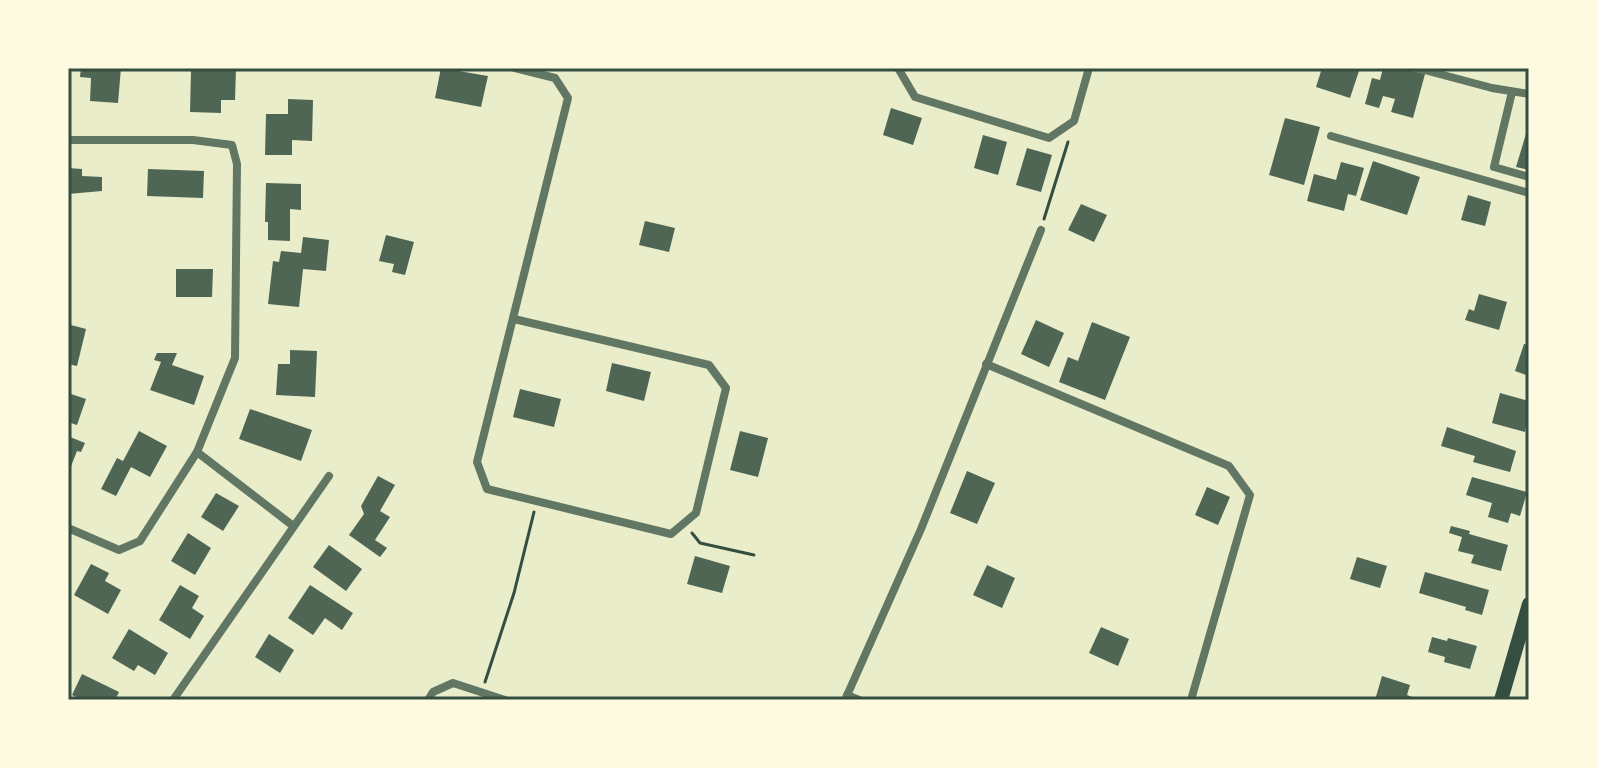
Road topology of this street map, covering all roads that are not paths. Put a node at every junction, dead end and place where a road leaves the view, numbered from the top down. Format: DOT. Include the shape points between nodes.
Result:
graph roads {
  1 [pos="515,68"];
  2 [pos="898,68"];
  3 [pos="1089,68"];
  4 [pos="1417,68"];
  5 [pos="1512,92"];
  6 [pos="1529,94"];
  7 [pos="1331,136"];
  8 [pos="68,140"];
  9 [pos="1529,177"];
  10 [pos="1529,193"];
  11 [pos="1041,230"];
  12 [pos="514,319"];
  13 [pos="986,364"];
  14 [pos="197,452"];
  15 [pos="329,476"];
  16 [pos="292,525"];
  17 [pos="68,528"];
  18 [pos="1529,604"];
  19 [pos="846,698"];
  20 [pos="1503,698"];
  21 [pos="173,700"];
  22 [pos="428,700"];
  23 [pos="505,700"];
  24 [pos="859,700"];
  25 [pos="1191,700"];
  1 -- 12 [label="street" via="555,78 568,98"];
  2 -- 3 [label="street" via="915,97 1049,138 1074,121"];
  4 -- 5 [label="street"];
  5 -- 6 [label="street"];
  5 -- 9 [label="street" via="1494,167"];
  7 -- 10 [label="street"];
  8 -- 14 [label="street" via="232,145 237,164 235,358"];
  11 -- 13 [label="street"];
  12 -- 12 [label="street" via="709,365 726,388 696,513 671,534 487,489 477,462"];
  13 -- 19 [label="street"];
  13 -- 25 [label="street" via="1229,466 1250,495"];
  14 -- 16 [label="street"];
  14 -- 17 [label="street" via="140,541 119,550"];
  15 -- 16 [label="street"];
  16 -- 21 [label="street"];
  18 -- 20 [label="main road"];
  19 -- 24 [label="street"];
  22 -- 23 [label="street" via="453,683"];
}
